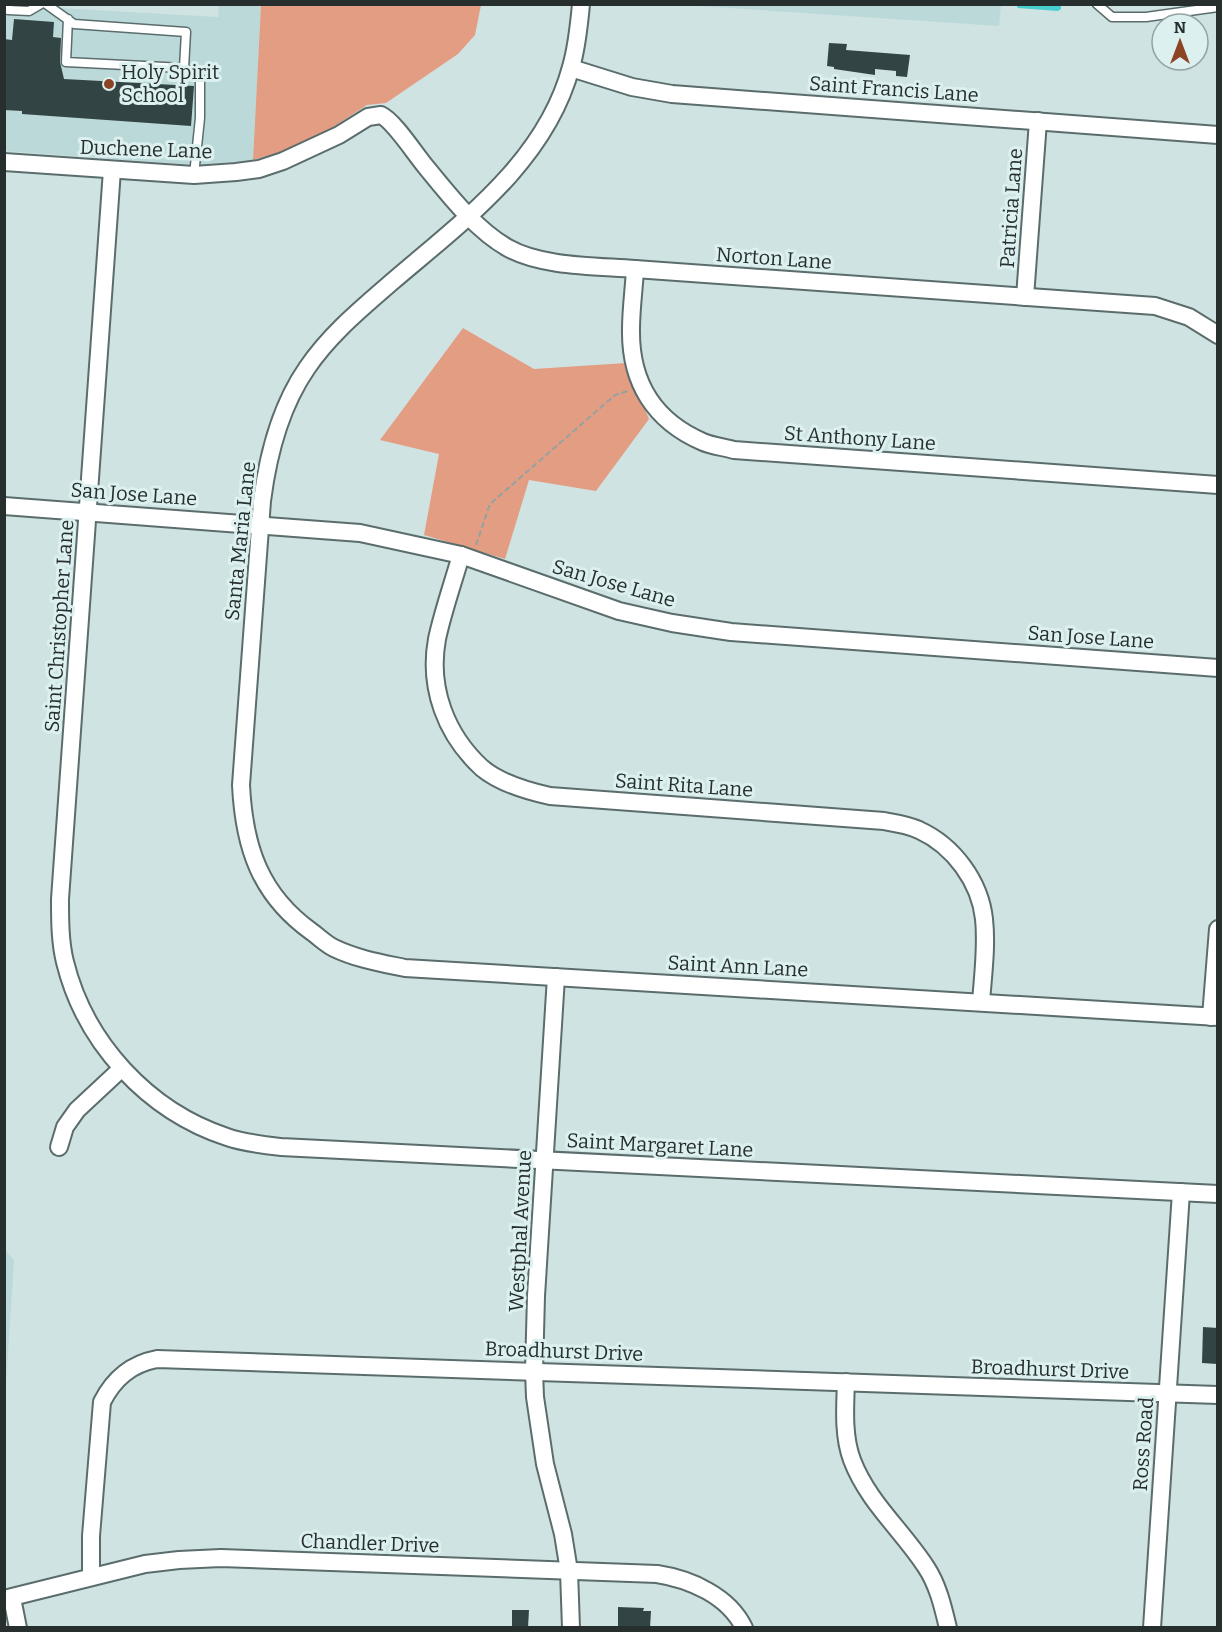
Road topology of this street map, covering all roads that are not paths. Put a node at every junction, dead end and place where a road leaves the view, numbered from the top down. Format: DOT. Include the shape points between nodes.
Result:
graph roads {
  1 [pos="8,4"];
  2 [pos="41,4"];
  3 [pos="46,4"];
  4 [pos="581,4"];
  5 [pos="1097,4"];
  6 [pos="1218,7"];
  7 [pos="68,20"];
  8 [pos="184,68"];
  9 [pos="571,68"];
  10 [pos="381,115"];
  11 [pos="1038,121"];
  12 [pos="1218,135"];
  13 [pos="4,162"];
  14 [pos="112,170"];
  15 [pos="194,176"];
  16 [pos="468,217"];
  17 [pos="635,269"];
  18 [pos="1025,297"];
  19 [pos="1218,335"];
  20 [pos="1218,485"];
  21 [pos="4,506"];
  22 [pos="88,512"];
  23 [pos="260,525"];
  24 [pos="466,557"];
  25 [pos="1218,668"];
  26 [pos="276,900"];
  27 [pos="1218,929"];
  28 [pos="556,977"];
  29 [pos="981,1002"];
  30 [pos="1214,1017"];
  31 [pos="122,1069"];
  32 [pos="59,1148"];
  33 [pos="544,1161"];
  34 [pos="1181,1192"];
  35 [pos="1218,1194"];
  36 [pos="534,1371"];
  37 [pos="846,1382"];
  38 [pos="1168,1393"];
  39 [pos="1218,1395"];
  40 [pos="570,1571"];
  41 [pos="92,1576"];
  42 [pos="8,1598"];
  43 [pos="18,1628"];
  44 [pos="571,1628"];
  45 [pos="744,1628"];
  46 [pos="948,1628"];
  47 [pos="1152,1628"];
  1 -- 2 [label="lane" via="8,10 29,11"];
  3 -- 7 [label="lane"];
  4 -- 9 [label="street, Santa Maria Lane"];
  5 -- 6 [label="lane" via="1112,17 1146,17"];
  7 -- 8 [label="lane" via="74,24 186,32"];
  7 -- 8 [label="lane" via="66,62"];
  8 -- 15 [label="lane" via="201,78"];
  9 -- 11 [label="street, Saint Francis Lane" via="632,87 672,94"];
  9 -- 16 [label="street, Santa Maria Lane" via="548,122 533,145 514,171"];
  10 -- 15 [label="street, Duchene Lane" via="368,117 339,135 259,169"];
  10 -- 16 [label="street, Norton Lane" via="393,124"];
  11 -- 12 [label="street, Saint Francis Lane"];
  11 -- 18 [label="street, Patricia Lane"];
  13 -- 14 [label="street, Duchene Lane"];
  14 -- 15 [label="street, Duchene Lane"];
  14 -- 22 [label="street, Saint Christopher Lane"];
  16 -- 17 [label="street, Norton Lane" via="508,248 531,257"];
  16 -- 23 [label="street, Santa Maria Lane" via="353,315 306,369 289,399 267,464"];
  17 -- 18 [label="street, Norton Lane"];
  17 -- 20 [label="street, St Anthony Lane" via="631,330 642,387 657,411 680,430 705,443 734,450"];
  18 -- 19 [label="street, Norton Lane" via="1155,306 1190,317"];
  21 -- 22 [label="street, San Jose Lane"];
  22 -- 23 [label="street, San Jose Lane"];
  22 -- 31 [label="street, Saint Christopher Lane" via="60,931 65,962 83,1010 97,1037"];
  23 -- 24 [label="street, San Jose Lane" via="360,533"];
  23 -- 26 [label="street, Santa Maria Lane" via="242,815 259,873"];
  24 -- 25 [label="street, San Jose Lane" via="619,611 731,632"];
  24 -- 29 [label="street, Saint Rita Lane" via="437,639 435,662 442,711 449,727 483,769 525,790 550,796 884,820 920,830 964,868 982,903 985,938"];
  26 -- 28 [label="street, Saint Ann Lane" via="333,947 367,960 405,968"];
  27 -- 30 [label="street"];
  28 -- 29 [label="street, Saint Ann Lane"];
  28 -- 33 [label="street, Westphal Avenue"];
  29 -- 30 [label="street, Saint Ann Lane"];
  31 -- 32 [label="street" via="77,1110 65,1127"];
  31 -- 33 [label="street, Saint Margaret Lane" via="178,1114 227,1137 254,1144"];
  33 -- 34 [label="street, Saint Margaret Lane"];
  33 -- 36 [label="street, Westphal Avenue"];
  34 -- 35 [label="street, Saint Margaret Lane"];
  34 -- 38 [label="street, Ross Road"];
  36 -- 37 [label="street, Broadhurst Drive"];
  36 -- 40 [label="street, Westphal Avenue" via="544,1464"];
  36 -- 41 [label="street, Broadhurst Drive" via="176,1358 144,1361 123,1374 102,1402 91,1536"];
  37 -- 38 [label="street, Broadhurst Drive"];
  37 -- 46 [label="street" via="846,1432 852,1459 877,1506 927,1569"];
  38 -- 39 [label="street, Broadhurst Drive"];
  38 -- 47 [label="street, Ross Road"];
  40 -- 41 [label="street, Chandler Drive" via="221,1558 145,1564"];
  40 -- 44 [label="street, Westphal Avenue"];
  40 -- 45 [label="street, Chandler Drive" via="678,1578 713,1595"];
  41 -- 42 [label="street, Chandler Drive"];
  42 -- 43 [label="street"];
}
